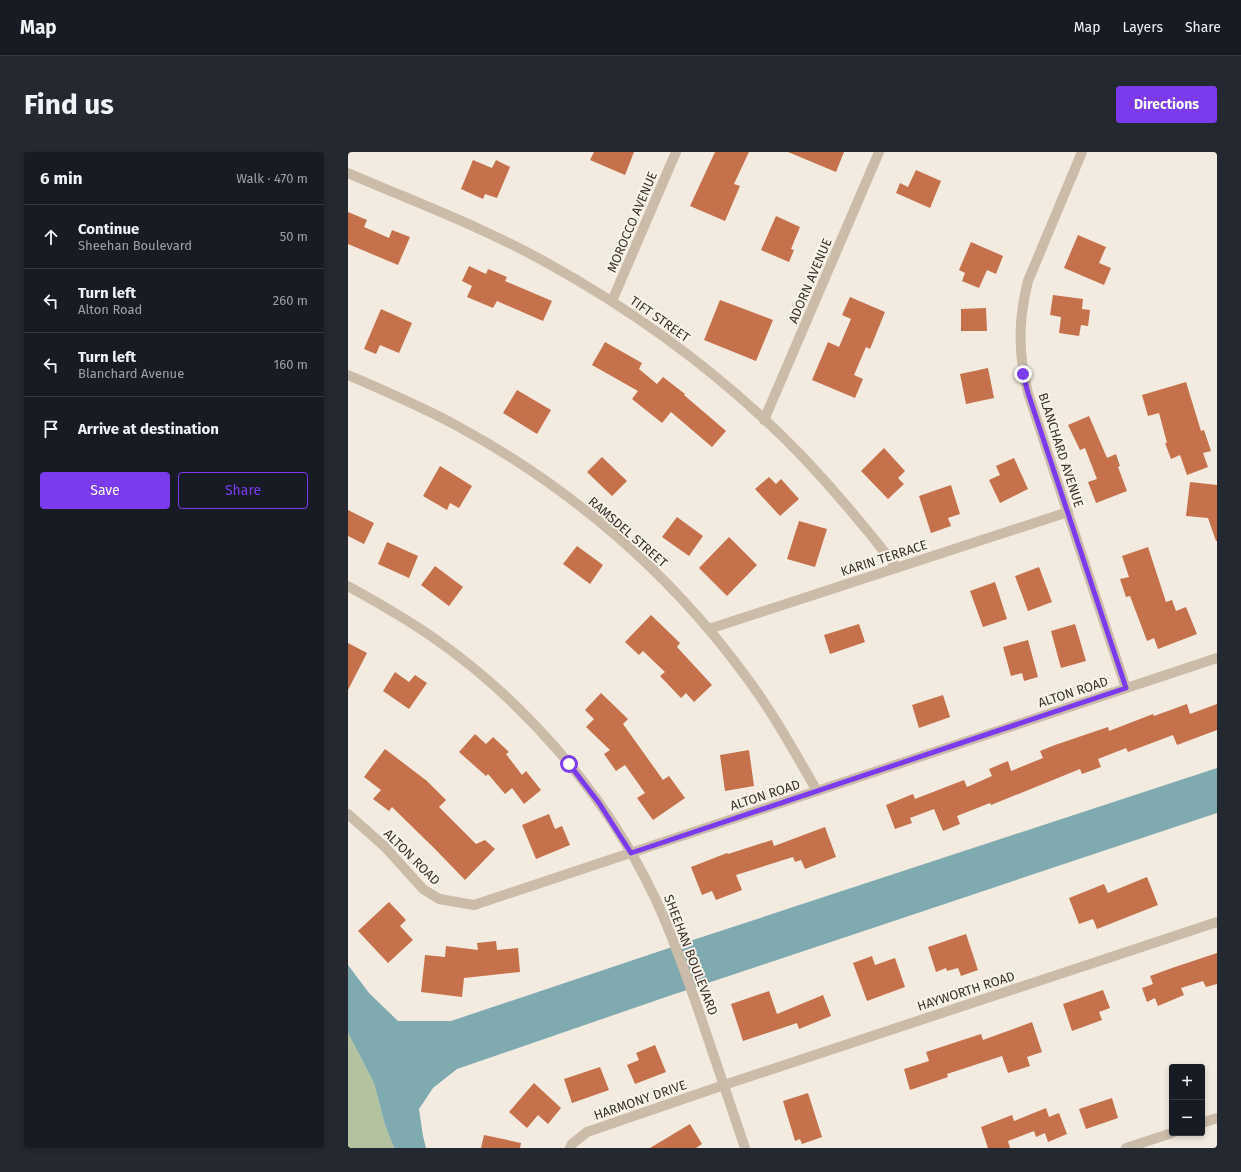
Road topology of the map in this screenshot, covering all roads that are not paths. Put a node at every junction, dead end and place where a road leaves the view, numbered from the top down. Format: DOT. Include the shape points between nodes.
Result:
graph roads {
  1 [pos="676,152"];
  2 [pos="879,152"];
  3 [pos="1082,152"];
  4 [pos="348,173"];
  5 [pos="612,302"];
  6 [pos="348,375"];
  7 [pos="764,420"];
  8 [pos="1068,512"];
  9 [pos="897,568"];
  10 [pos="348,586"];
  11 [pos="709,629"];
  12 [pos="1217,658"];
  13 [pos="1126,688"];
  14 [pos="817,791"];
  15 [pos="348,814"];
  16 [pos="631,853"];
  17 [pos="1217,922"];
  18 [pos="724,1085"];
  19 [pos="1217,1118"];
  20 [pos="1205,1122"];
  21 [pos="1169,1134"];
  22 [pos="570,1148"];
  23 [pos="745,1148"];
  24 [pos="1126,1148"];
  1 -- 5 [label="street, MOROCCO AVENUE"];
  2 -- 7 [label="street, ADORN AVENUE"];
  3 -- 8 [label="street, BLANCHARD AVENUE" via="1028,281 1019,335 1023,374 1028,393"];
  4 -- 5 [label="street, TIFT STREET" via="515,246"];
  5 -- 7 [label="street, TIFT STREET" via="693,359"];
  6 -- 11 [label="street, RAMSDEL STREET" via="459,427 538,475 575,502 634,552"];
  7 -- 9 [label="street, TIFT STREET" via="838,496"];
  8 -- 9 [label="street, KARIN TERRACE"];
  8 -- 13 [label="street, BLANCHARD AVENUE"];
  9 -- 11 [label="street, KARIN TERRACE"];
  10 -- 16 [label="street, SHEEHAN BOULEVARD" via="428,634 503,694 537,727 569,764 599,803"];
  11 -- 14 [label="street, RAMSDEL STREET" via="770,712"];
  12 -- 13 [label="street, ALTON ROAD"];
  13 -- 14 [label="street, ALTON ROAD"];
  14 -- 16 [label="street, ALTON ROAD"];
  15 -- 16 [label="street, ALTON ROAD" via="403,866 423,889 439,900 474,905"];
  16 -- 18 [label="street, SHEEHAN BOULEVARD" via="675,943"];
  17 -- 18 [label="street, HAYWORTH ROAD"];
  18 -- 22 [label="street, HARMONY DRIVE" via="587,1132"];
  18 -- 23 [label="street, SHEEHAN BOULEVARD"];
  19 -- 20 [label="street"];
  21 -- 24 [label="street"];
}
